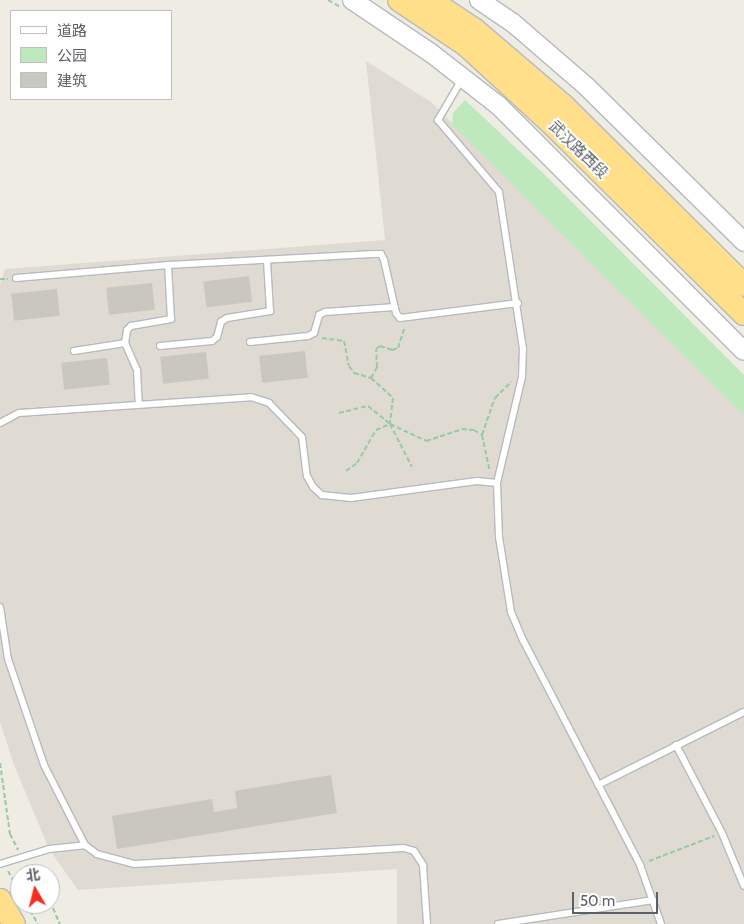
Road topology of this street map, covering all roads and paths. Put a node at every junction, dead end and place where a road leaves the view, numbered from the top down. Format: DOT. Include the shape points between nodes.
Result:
graph roads {
  1 [pos="328,0"];
  2 [pos="399,0"];
  3 [pos="430,0"];
  4 [pos="480,0"];
  5 [pos="347,4"];
  6 [pos="463,78"];
  7 [pos="744,242"];
  8 [pos="267,260"];
  9 [pos="168,265"];
  10 [pos="16,278"];
  11 [pos="744,285"];
  12 [pos="518,303"];
  13 [pos="395,307"];
  14 [pos="744,314"];
  15 [pos="406,319"];
  16 [pos="314,333"];
  17 [pos="250,342"];
  18 [pos="125,343"];
  19 [pos="160,346"];
  20 [pos="74,351"];
  21 [pos="744,351"];
  22 [pos="522,377"];
  23 [pos="371,378"];
  24 [pos="140,404"];
  25 [pos="339,413"];
  26 [pos="0,423"];
  27 [pos="390,424"];
  28 [pos="482,435"];
  29 [pos="412,467"];
  30 [pos="346,470"];
  31 [pos="497,483"];
  32 [pos="0,611"];
  33 [pos="744,712"];
  34 [pos="676,745"];
  35 [pos="0,763"];
  36 [pos="598,785"];
  37 [pos="722,832"];
  38 [pos="85,845"];
  39 [pos="20,856"];
  40 [pos="1,863"];
  41 [pos="26,864"];
  42 [pos="640,865"];
  43 [pos="10,877"];
  44 [pos="744,886"];
  45 [pos="0,900"];
  46 [pos="653,900"];
  47 [pos="14,924"];
  48 [pos="427,924"];
  49 [pos="498,924"];
  50 [pos="502,924"];
  51 [pos="660,924"];
  1 -- 5 [label="path"];
  2 -- 14 [label="highway, 武汉路西段" via="466,45 554,126"];
  3 -- 11 [label="highway, 武汉路西段" via="475,30 564,106"];
  4 -- 7 [label="main road" via="513,23 586,86"];
  5 -- 6 [label="main road"];
  6 -- 12 [label="lane" via="438,120 499,192"];
  6 -- 21 [label="main road" via="499,106"];
  8 -- 9 [label="lane"];
  8 -- 13 [label="lane" via="381,254"];
  8 -- 19 [label="lane" via="270,311 227,318 221,322 217,338 212,341"];
  9 -- 10 [label="lane"];
  9 -- 18 [label="lane" via="171,319 131,326"];
  12 -- 15 [label="lane"];
  12 -- 22 [label="lane" via="523,348"];
  13 -- 15 [label="lane" via="400,318"];
  13 -- 16 [label="lane" via="325,312 318,315"];
  15 -- 23 [label="path" via="398,348 392,350 380,346 376,349 376,367"];
  16 -- 17 [label="lane"];
  16 -- 23 [label="path" via="321,338 344,341 349,366 354,373"];
  18 -- 20 [label="lane"];
  18 -- 24 [label="lane" via="137,370"];
  22 -- 28 [label="path" via="506,384 495,398"];
  22 -- 31 [label="lane"];
  23 -- 27 [label="path" via="394,398"];
  24 -- 26 [label="lane" via="19,413"];
  24 -- 31 [label="lane" via="261,398 302,437 307,476 322,495 334,499 476,481"];
  25 -- 27 [label="path" via="368,406"];
  27 -- 28 [label="path" via="426,441 462,429"];
  27 -- 29 [label="path"];
  27 -- 30 [label="path" via="376,430 357,463"];
  28 -- 31 [label="path" via="488,469"];
  31 -- 36 [label="lane" via="499,537 512,612 523,640"];
  32 -- 38 [label="lane" via="8,659 25,714 62,806"];
  33 -- 34 [label="lane"];
  34 -- 36 [label="lane"];
  34 -- 37 [label="lane"];
  35 -- 39 [label="path" via="10,834"];
  36 -- 42 [label="lane"];
  37 -- 42 [label="path"];
  37 -- 44 [label="lane"];
  38 -- 39 [label="lane"];
  38 -- 48 [label="lane" via="97,854 135,864 404,848 414,851 423,865"];
  39 -- 40 [label="lane"];
  39 -- 41 [label="path"];
  40 -- 43 [label="path"];
  42 -- 46 [label="lane"];
  45 -- 47 [label="highway"];
  46 -- 50 [label="lane"];
  46 -- 51 [label="lane"];
  49 -- 50 [label="lane"];
}
